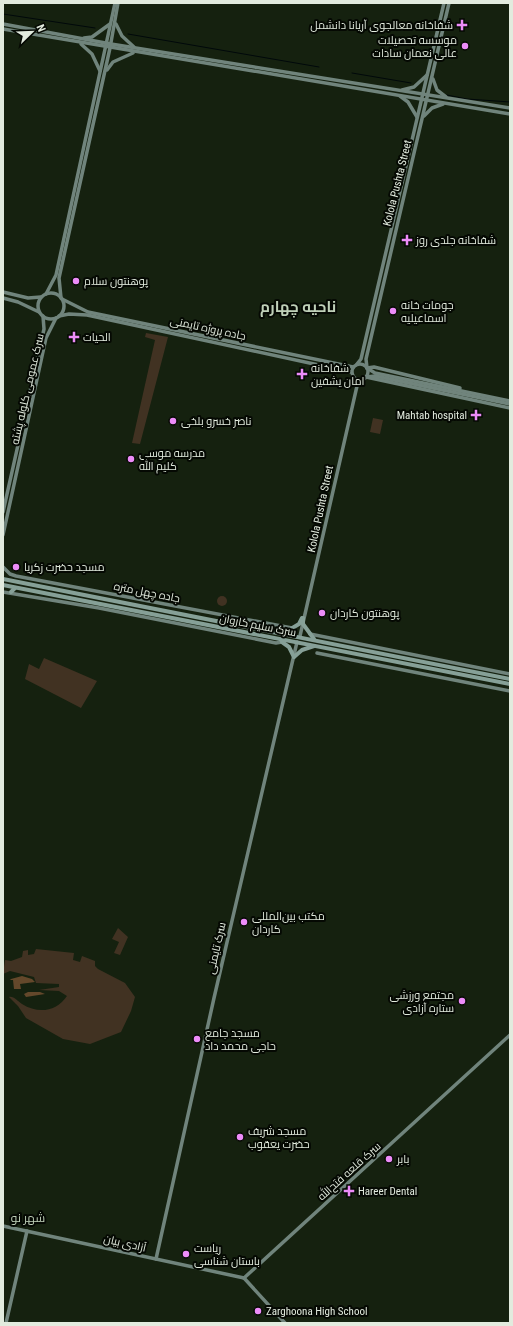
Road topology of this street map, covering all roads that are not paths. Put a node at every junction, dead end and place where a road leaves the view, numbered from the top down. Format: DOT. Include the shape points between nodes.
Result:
graph roads {
  1 [pos="117,3"];
  2 [pos="444,3"];
  3 [pos="449,3"];
  4 [pos="113,22"];
  5 [pos="3,24"];
  6 [pos="3,29"];
  7 [pos="81,38"];
  8 [pos="81,43"];
  9 [pos="109,43"];
  10 [pos="134,47"];
  11 [pos="108,48"];
  12 [pos="135,52"];
  13 [pos="253,68"];
  14 [pos="267,71"];
  15 [pos="103,72"];
  16 [pos="428,74"];
  17 [pos="432,75"];
  18 [pos="400,91"];
  19 [pos="423,94"];
  20 [pos="428,95"];
  21 [pos="399,96"];
  22 [pos="447,98"];
  23 [pos="422,99"];
  24 [pos="427,100"];
  25 [pos="446,103"];
  26 [pos="510,108"];
  27 [pos="510,114"];
  28 [pos="418,118"];
  29 [pos="422,119"];
  30 [pos="82,163"];
  31 [pos="3,292"];
  32 [pos="46,294"];
  33 [pos="42,296"];
  34 [pos="3,298"];
  35 [pos="61,299"];
  36 [pos="41,314"];
  37 [pos="58,317"];
  38 [pos="128,322"];
  39 [pos="357,364"];
  40 [pos="353,367"];
  41 [pos="367,368"];
  42 [pos="351,372"];
  43 [pos="364,378"];
  44 [pos="355,379"];
  45 [pos="357,386"];
  46 [pos="510,400"];
  47 [pos="510,404"];
  48 [pos="510,408"];
  49 [pos="3,512"];
  50 [pos="3,535"];
  51 [pos="3,567"];
  52 [pos="16,576"];
  53 [pos="3,579"];
  54 [pos="16,582"];
  55 [pos="3,586"];
  56 [pos="15,588"];
  57 [pos="3,592"];
  58 [pos="10,592"];
  59 [pos="166,610"];
  60 [pos="165,616"];
  61 [pos="303,618"];
  62 [pos="239,619"];
  63 [pos="238,625"];
  64 [pos="292,628"];
  65 [pos="284,633"];
  66 [pos="310,634"];
  67 [pos="261,635"];
  68 [pos="300,636"];
  69 [pos="320,638"];
  70 [pos="337,638"];
  71 [pos="314,639"];
  72 [pos="260,640"];
  73 [pos="282,640"];
  74 [pos="297,642"];
  75 [pos="336,644"];
  76 [pos="315,645"];
  77 [pos="318,653"];
  78 [pos="294,657"];
  79 [pos="510,674"];
  80 [pos="510,679"];
  81 [pos="510,684"];
  82 [pos="510,691"];
  83 [pos="510,1035"];
  84 [pos="3,1226"];
  85 [pos="27,1231"];
  86 [pos="156,1259"];
  87 [pos="244,1278"];
  88 [pos="6,1323"];
  89 [pos="286,1323"];
  1 -- 4 [label="main road"];
  2 -- 16 [label="main road"];
  3 -- 17 [label="main road, Kolola Pushta Street"];
  4 -- 7 [label="main road" via="92,37"];
  4 -- 9 [label="main road"];
  4 -- 10 [label="main road" via="122,36"];
  5 -- 7 [label="main road"];
  6 -- 8 [label="main road"];
  7 -- 9 [label="main road"];
  8 -- 11 [label="main road"];
  8 -- 15 [label="main road" via="92,54"];
  9 -- 10 [label="main road"];
  9 -- 11 [label="main road"];
  10 -- 13 [label="main road"];
  11 -- 12 [label="main road"];
  11 -- 15 [label="main road"];
  12 -- 13 [label="main road"];
  12 -- 15 [label="main road" via="113,62"];
  13 -- 14 [label="main road"];
  14 -- 18 [label="main road"];
  14 -- 21 [label="main road"];
  15 -- 30 [label="main road"];
  16 -- 18 [label="main road" via="414,87"];
  16 -- 19 [label="main road"];
  17 -- 20 [label="main road, Kolola Pushta Street"];
  17 -- 22 [label="main road" via="437,90"];
  18 -- 19 [label="main road"];
  19 -- 20 [label="main road"];
  19 -- 23 [label="main road"];
  20 -- 22 [label="main road"];
  20 -- 24 [label="main road, Kolola Pushta Street"];
  21 -- 23 [label="main road"];
  21 -- 28 [label="main road" via="408,102"];
  22 -- 26 [label="main road"];
  23 -- 24 [label="main road"];
  23 -- 28 [label="main road"];
  24 -- 25 [label="main road"];
  24 -- 29 [label="main road, Kolola Pushta Street"];
  25 -- 27 [label="main road"];
  25 -- 29 [label="main road" via="432,108"];
  28 -- 39 [label="main road" via="361,359"];
  29 -- 41 [label="main road, Kolola Pushta Street" via="388,258 366,359"];
  30 -- 32 [label="main road" via="56,274"];
  30 -- 35 [label="main road" via="59,278"];
  31 -- 33 [label="main road" via="37,299"];
  32 -- 33 [label="main road"];
  32 -- 35 [label="main road" via="54,294"];
  33 -- 36 [label="main road" via="38,304"];
  34 -- 36 [label="main road" via="18,302"];
  35 -- 37 [label="main road" via="64,308"];
  35 -- 38 [label="main road, جاده پروژه تایمنی" via="88,312"];
  36 -- 37 [label="main road" via="49,319"];
  36 -- 49 [label="main road, سرک عمومی کلوله پشته" via="44,329"];
  37 -- 38 [label="main road, جاده پروژه تایمنی" via="77,314"];
  37 -- 50 [label="main road, سرک عمومی کلوله پشته" via="46,338"];
  38 -- 40 [label="main road, جاده پروژه تایمنی"];
  38 -- 42 [label="main road, جاده پروژه تایمنی" via="162,333"];
  39 -- 40 [label="main road"];
  39 -- 41 [label="main road" via="363,364"];
  40 -- 42 [label="main road"];
  41 -- 43 [label="main road" via="368,372"];
  41 -- 46 [label="main road" via="375,373"];
  42 -- 44 [label="main road"];
  43 -- 44 [label="main road"];
  43 -- 45 [label="main road"];
  43 -- 47 [label="main road" via="375,376"];
  43 -- 48 [label="main road"];
  44 -- 45 [label="main road"];
  45 -- 61 [label="main road, Kolola Pushta Street" via="316,571"];
  51 -- 52 [label="main road, جاده چهل متره"];
  52 -- 54 [label="main road"];
  52 -- 62 [label="main road, جاده چهل متره"];
  53 -- 54 [label="main road"];
  54 -- 59 [label="main road"];
  55 -- 56 [label="main road, سرک سلیم کاروان"];
  56 -- 58 [label="main road"];
  56 -- 60 [label="main road, سرک سلیم کاروان"];
  57 -- 58 [label="main road"];
  58 -- 72 [label="main road"];
  59 -- 60 [label="main road"];
  59 -- 63 [label="main road"];
  60 -- 67 [label="main road, سرک سلیم کاروان"];
  61 -- 64 [label="main road"];
  61 -- 66 [label="main road" via="303,624"];
  61 -- 68 [label="main road, Kolola Pushta Street"];
  62 -- 63 [label="main road"];
  62 -- 64 [label="main road, جاده چهل متره"];
  63 -- 65 [label="main road"];
  64 -- 65 [label="main road"];
  65 -- 68 [label="main road"];
  66 -- 69 [label="main road"];
  66 -- 71 [label="main road"];
  67 -- 72 [label="main road"];
  67 -- 73 [label="main road, سرک سلیم کاروان"];
  68 -- 71 [label="main road"];
  69 -- 70 [label="main road"];
  69 -- 71 [label="main road"];
  69 -- 75 [label="main road"];
  70 -- 75 [label="main road"];
  70 -- 79 [label="main road"];
  72 -- 73 [label="main road" via="276,643"];
  73 -- 74 [label="main road, سرک سلیم کاروان"];
  73 -- 78 [label="main road"];
  74 -- 76 [label="main road, سرک سلیم کاروان"];
  74 -- 78 [label="main road, سرک تایمنی"];
  75 -- 80 [label="main road"];
  76 -- 78 [label="main road" via="302,650"];
  76 -- 81 [label="main road, سرک سلیم کاروان"];
  77 -- 82 [label="main road"];
  78 -- 86 [label="main road, سرک تایمنی"];
  83 -- 87 [label="main road, سرک قلعه فتح‌الله"];
  84 -- 85 [label="main road, آزادی بیان"];
  85 -- 86 [label="main road, آزادی بیان"];
  85 -- 88 [label="main road"];
  86 -- 87 [label="main road, آزادی بیان"];
  87 -- 89 [label="main road"];
}
